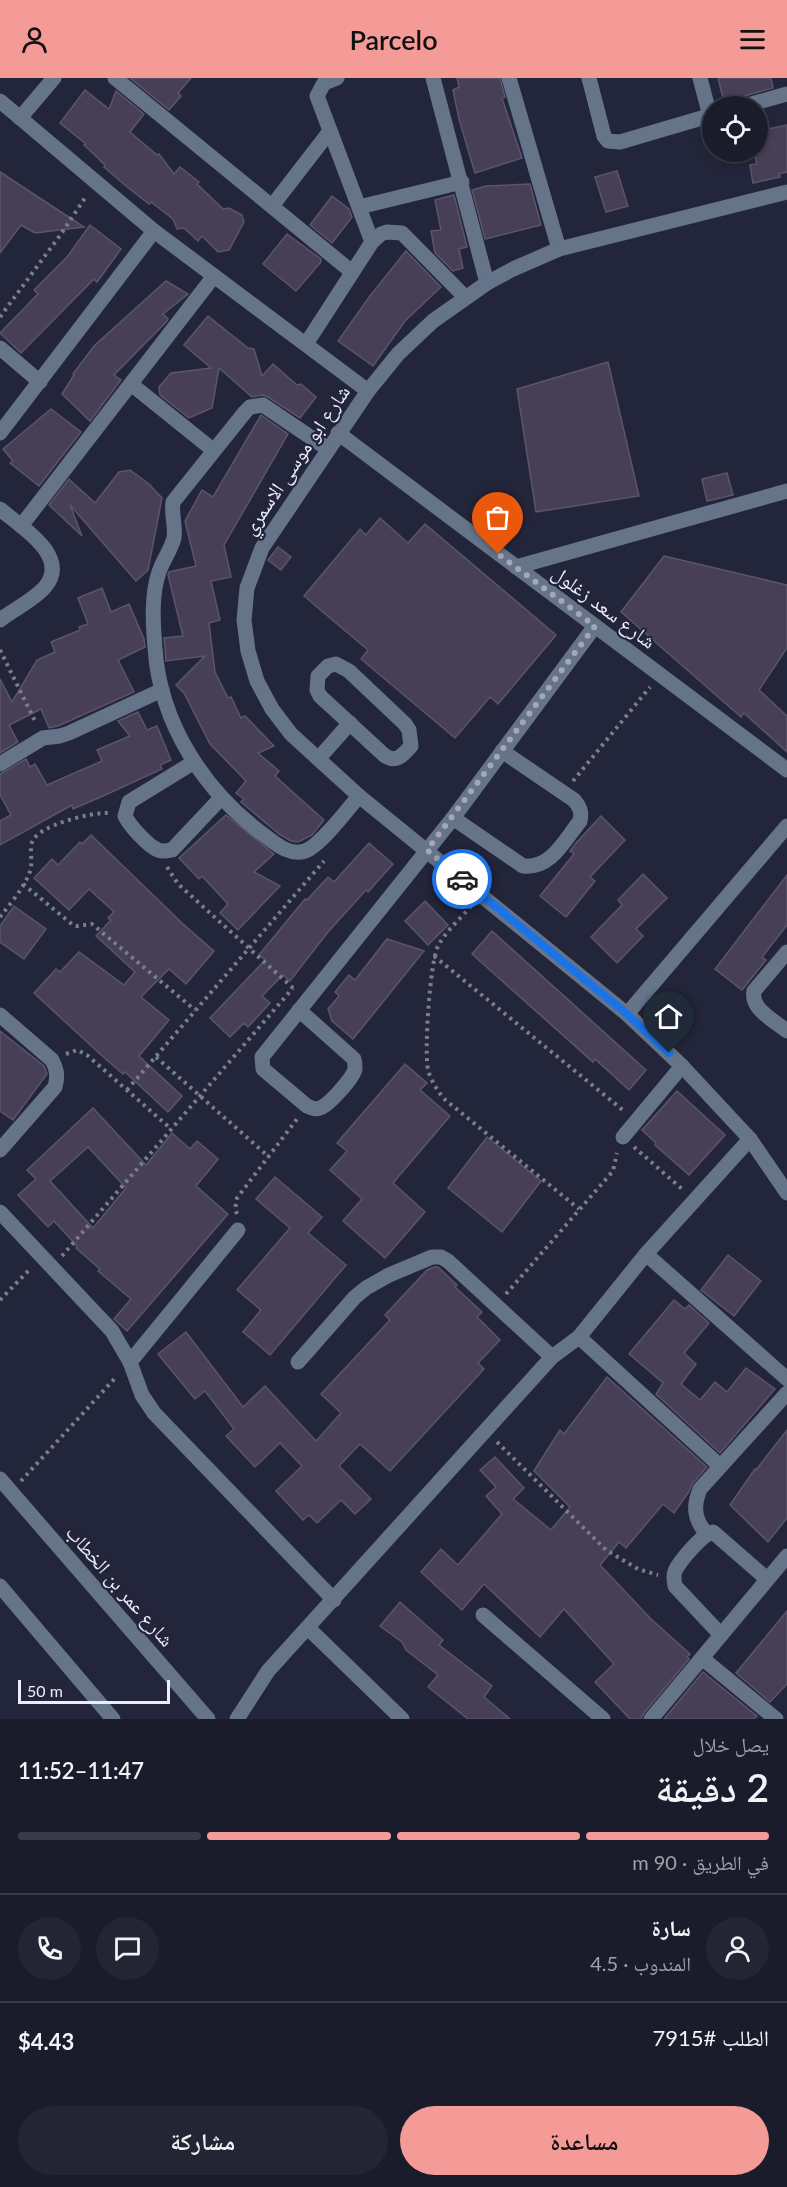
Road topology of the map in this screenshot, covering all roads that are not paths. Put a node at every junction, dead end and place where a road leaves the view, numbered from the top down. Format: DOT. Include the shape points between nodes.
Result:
graph roads {
  1 [pos="54,78"];
  2 [pos="115,78"];
  3 [pos="337,78"];
  4 [pos="433,78"];
  5 [pos="509,78"];
  6 [pos="589,78"];
  7 [pos="700,78"];
  8 [pos="787,94"];
  9 [pos="705,96"];
  10 [pos="768,99"];
  11 [pos="0,101"];
  12 [pos="20,118"];
  13 [pos="702,119"];
  14 [pos="330,131"];
  15 [pos="462,182"];
  16 [pos="787,192"];
  17 [pos="272,206"];
  18 [pos="359,207"];
  19 [pos="154,231"];
  20 [pos="372,242"];
  21 [pos="559,249"];
  22 [pos="352,272"];
  23 [pos="214,276"];
  24 [pos="487,283"];
  25 [pos="465,297"];
  26 [pos="306,344"];
  27 [pos="0,348"];
  28 [pos="40,382"];
  29 [pos="131,384"];
  30 [pos="368,391"];
  31 [pos="0,433"];
  32 [pos="338,434"];
  33 [pos="328,449"];
  34 [pos="213,450"];
  35 [pos="787,491"];
  36 [pos="0,509"];
  37 [pos="21,526"];
  38 [pos="516,567"];
  39 [pos="0,620"];
  40 [pos="595,626"];
  41 [pos="162,690"];
  42 [pos="350,723"];
  43 [pos="502,751"];
  44 [pos="319,758"];
  45 [pos="194,762"];
  46 [pos="0,764"];
  47 [pos="787,770"];
  48 [pos="359,796"];
  49 [pos="221,798"];
  50 [pos="453,818"];
  51 [pos="787,826"];
  52 [pos="427,850"];
  53 [pos="787,952"];
  54 [pos="303,1005"];
  55 [pos="627,1014"];
  56 [pos="0,1015"];
  57 [pos="787,1031"];
  58 [pos="682,1066"];
  59 [pos="623,1137"];
  60 [pos="750,1139"];
  61 [pos="0,1150"];
  62 [pos="787,1192"];
  63 [pos="0,1212"];
  64 [pos="238,1230"];
  65 [pos="646,1254"];
  66 [pos="579,1337"];
  67 [pos="552,1357"];
  68 [pos="130,1362"];
  69 [pos="298,1362"];
  70 [pos="787,1379"];
  71 [pos="787,1393"];
  72 [pos="720,1466"];
  73 [pos="0,1479"];
  74 [pos="706,1533"];
  75 [pos="787,1556"];
  76 [pos="767,1579"];
  77 [pos="0,1586"];
  78 [pos="334,1600"];
  79 [pos="483,1615"];
  80 [pos="308,1628"];
  81 [pos="721,1635"];
  82 [pos="702,1658"];
  83 [pos="113,1719"];
  84 [pos="208,1719"];
  85 [pos="237,1719"];
  86 [pos="402,1719"];
  87 [pos="603,1719"];
  88 [pos="651,1719"];
  89 [pos="776,1719"];
  1 -- 12 [label="street"];
  2 -- 17 [label="street"];
  3 -- 14 [label="street" via="324,83 317,96"];
  4 -- 15 [label="street"];
  5 -- 21 [label="street"];
  6 -- 13 [label="street" via="608,141 620,142"];
  7 -- 9 [label="street"];
  8 -- 10 [label="street"];
  11 -- 12 [label="street"];
  12 -- 19 [label="street"];
  14 -- 17 [label="street"];
  14 -- 18 [label="street"];
  15 -- 18 [label="street"];
  15 -- 24 [label="street"];
  16 -- 21 [label="street, شارع ابو موسى الاسمري"];
  17 -- 22 [label="street"];
  18 -- 20 [label="street"];
  19 -- 23 [label="street"];
  19 -- 28 [label="street"];
  20 -- 22 [label="street"];
  20 -- 25 [label="street" via="387,232 402,233"];
  21 -- 24 [label="street, شارع ابو موسى الاسمري"];
  22 -- 26 [label="street"];
  23 -- 26 [label="street"];
  23 -- 29 [label="street"];
  24 -- 25 [label="street, شارع ابو موسى الاسمري"];
  25 -- 30 [label="street, شارع ابو موسى الاسمري" via="398,354"];
  26 -- 30 [label="street"];
  27 -- 28 [label="street"];
  28 -- 31 [label="street"];
  29 -- 34 [label="street"];
  29 -- 37 [label="street"];
  30 -- 32 [label="street, شارع ابو موسى الاسمري"];
  32 -- 33 [label="street, شارع ابو موسى الاسمري"];
  32 -- 38 [label="street, شارع سعد زغلول"];
  33 -- 34 [label="street" via="269,408 256,405 245,412"];
  33 -- 44 [label="street, شارع ابو موسى الاسمري" via="256,558 247,588 244,620 257,681 272,709 291,734"];
  34 -- 41 [label="street" via="172,502 175,533 154,594 155,650"];
  35 -- 38 [label="street"];
  36 -- 37 [label="street"];
  37 -- 39 [label="street" via="44,547 52,560 52,574 44,587"];
  38 -- 40 [label="street, شارع سعد زغلول"];
  40 -- 43 [label="street"];
  40 -- 47 [label="street, شارع سعد زغلول"];
  41 -- 45 [label="street" via="175,727"];
  41 -- 46 [label="street" via="69,733 43,738"];
  42 -- 42 [label="street" via="317,690 318,676 328,666 343,666 373,694 409,730 411,746 401,757 389,759"];
  42 -- 44 [label="street"];
  43 -- 50 [label="street"];
  43 -- 50 [label="street" via="579,806 580,821 548,861 523,866"];
  44 -- 48 [label="street, شارع ابو موسى الاسمري"];
  45 -- 49 [label="street"];
  45 -- 49 [label="street" via="129,802 125,816 128,822 156,850 172,850"];
  48 -- 49 [label="street" via="317,843 305,851 289,852 247,823"];
  48 -- 52 [label="street, شارع ابو موسى الاسمري"];
  50 -- 52 [label="street"];
  51 -- 55 [label="street"];
  52 -- 54 [label="street"];
  52 -- 55 [label="street, شارع ابو موسى الاسمري"];
  53 -- 57 [label="street" via="753,995 756,1006"];
  54 -- 54 [label="street" via="354,1059 352,1075 323,1108 307,1106 263,1069 262,1057"];
  55 -- 58 [label="street, شارع ابو موسى الاسمري"];
  56 -- 61 [label="street" via="52,1060 58,1078 55,1087"];
  58 -- 59 [label="street"];
  58 -- 60 [label="street, شارع ابو موسى الاسمري"];
  60 -- 62 [label="street, شارع ابو موسى الاسمري"];
  60 -- 65 [label="street"];
  63 -- 68 [label="street" via="112,1331"];
  64 -- 68 [label="street"];
  65 -- 66 [label="street"];
  65 -- 70 [label="street"];
  66 -- 67 [label="street"];
  66 -- 72 [label="street"];
  67 -- 69 [label="street" via="448,1261 432,1257 389,1275 360,1293"];
  67 -- 78 [label="street"];
  68 -- 78 [label="street" via="142,1395 154,1413"];
  71 -- 72 [label="street"];
  72 -- 74 [label="street" via="699,1489 695,1500 699,1524"];
  73 -- 84 [label="street, شارع عمر بن الخطاب"];
  74 -- 76 [label="street" via="716,1534"];
  74 -- 81 [label="street" via="679,1565 675,1586"];
  75 -- 76 [label="street"];
  76 -- 81 [label="street"];
  77 -- 83 [label="street"];
  78 -- 80 [label="street"];
  79 -- 87 [label="street"];
  80 -- 85 [label="street" via="268,1671"];
  80 -- 86 [label="street"];
  81 -- 82 [label="street"];
  82 -- 88 [label="street"];
  82 -- 89 [label="street"];
}
